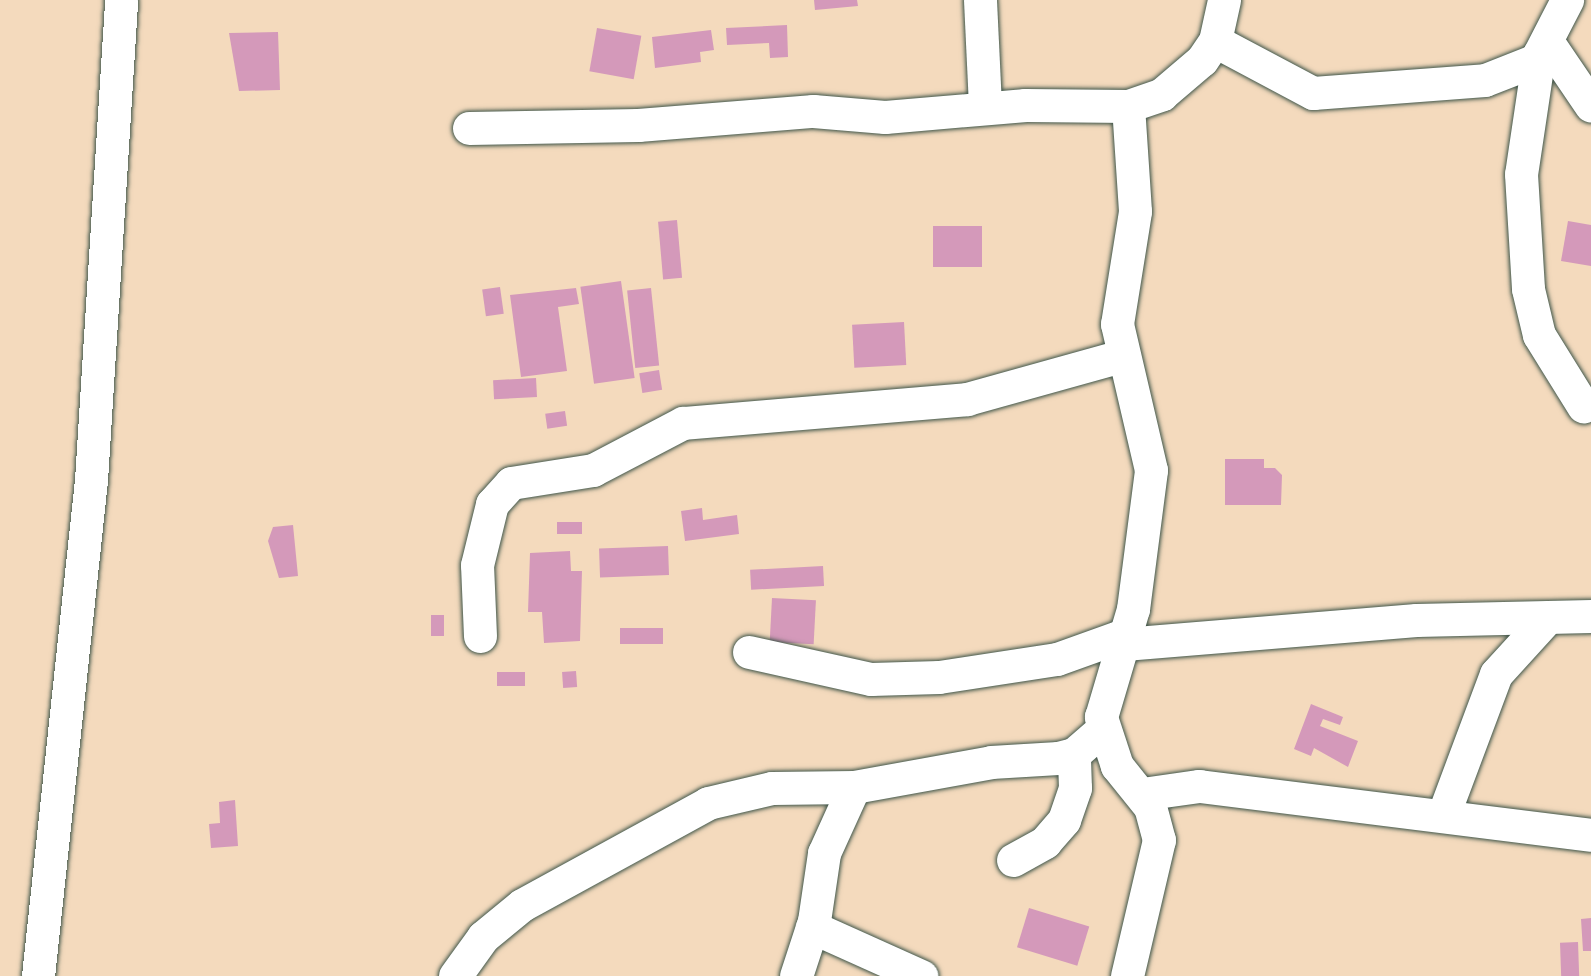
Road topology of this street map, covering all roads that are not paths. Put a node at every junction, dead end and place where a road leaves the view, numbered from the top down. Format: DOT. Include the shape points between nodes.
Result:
graph roads {
  1 [pos="121,0"];
  2 [pos="980,0"];
  3 [pos="1224,0"];
  4 [pos="1567,0"];
  5 [pos="1214,41"];
  6 [pos="1543,47"];
  7 [pos="1128,106"];
  8 [pos="1591,106"];
  9 [pos="985,108"];
  10 [pos="469,128"];
  11 [pos="1121,356"];
  12 [pos="1583,406"];
  13 [pos="1591,616"];
  14 [pos="1548,617"];
  15 [pos="480,636"];
  16 [pos="1125,639"];
  17 [pos="749,652"];
  18 [pos="1102,730"];
  19 [pos="1074,754"];
  20 [pos="854,788"];
  21 [pos="1142,794"];
  22 [pos="1444,813"];
  23 [pos="1591,835"];
  24 [pos="1013,860"];
  25 [pos="812,927"];
  26 [pos="38,976"];
  27 [pos="455,976"];
  28 [pos="796,976"];
  29 [pos="921,976"];
  30 [pos="1126,976"];
  1 -- 26 [label="street" via="91,480"];
  2 -- 9 [label="street"];
  3 -- 5 [label="street"];
  4 -- 6 [label="street"];
  5 -- 6 [label="street" via="1313,93 1509,76"];
  5 -- 7 [label="street" via="1162,94"];
  6 -- 8 [label="street"];
  6 -- 12 [label="street" via="1521,174 1528,289 1539,335"];
  7 -- 9 [label="street"];
  7 -- 11 [label="street" via="1135,211 1117,301"];
  9 -- 10 [label="street" via="885,117 813,111 638,125"];
  11 -- 15 [label="street" via="967,399 911,399 683,423 593,470 510,483 492,504 477,565"];
  11 -- 16 [label="street" via="1147,436 1151,470"];
  13 -- 14 [label="street"];
  14 -- 16 [label="street"];
  14 -- 22 [label="street" via="1496,674"];
  16 -- 17 [label="street" via="1057,659 939,677 856,677"];
  16 -- 18 [label="street" via="1102,709"];
  18 -- 19 [label="street"];
  18 -- 21 [label="street" via="1117,766"];
  19 -- 20 [label="street" via="991,762"];
  19 -- 24 [label="street" via="1074,788 1064,820 1045,842"];
  20 -- 25 [label="street" via="824,853"];
  20 -- 27 [label="street" via="772,788 693,809 587,874 522,905 483,937"];
  21 -- 22 [label="street" via="1199,786 1395,813"];
  21 -- 30 [label="street" via="1156,823 1158,854"];
  22 -- 23 [label="street"];
  25 -- 28 [label="street"];
  25 -- 29 [label="street"];
}
